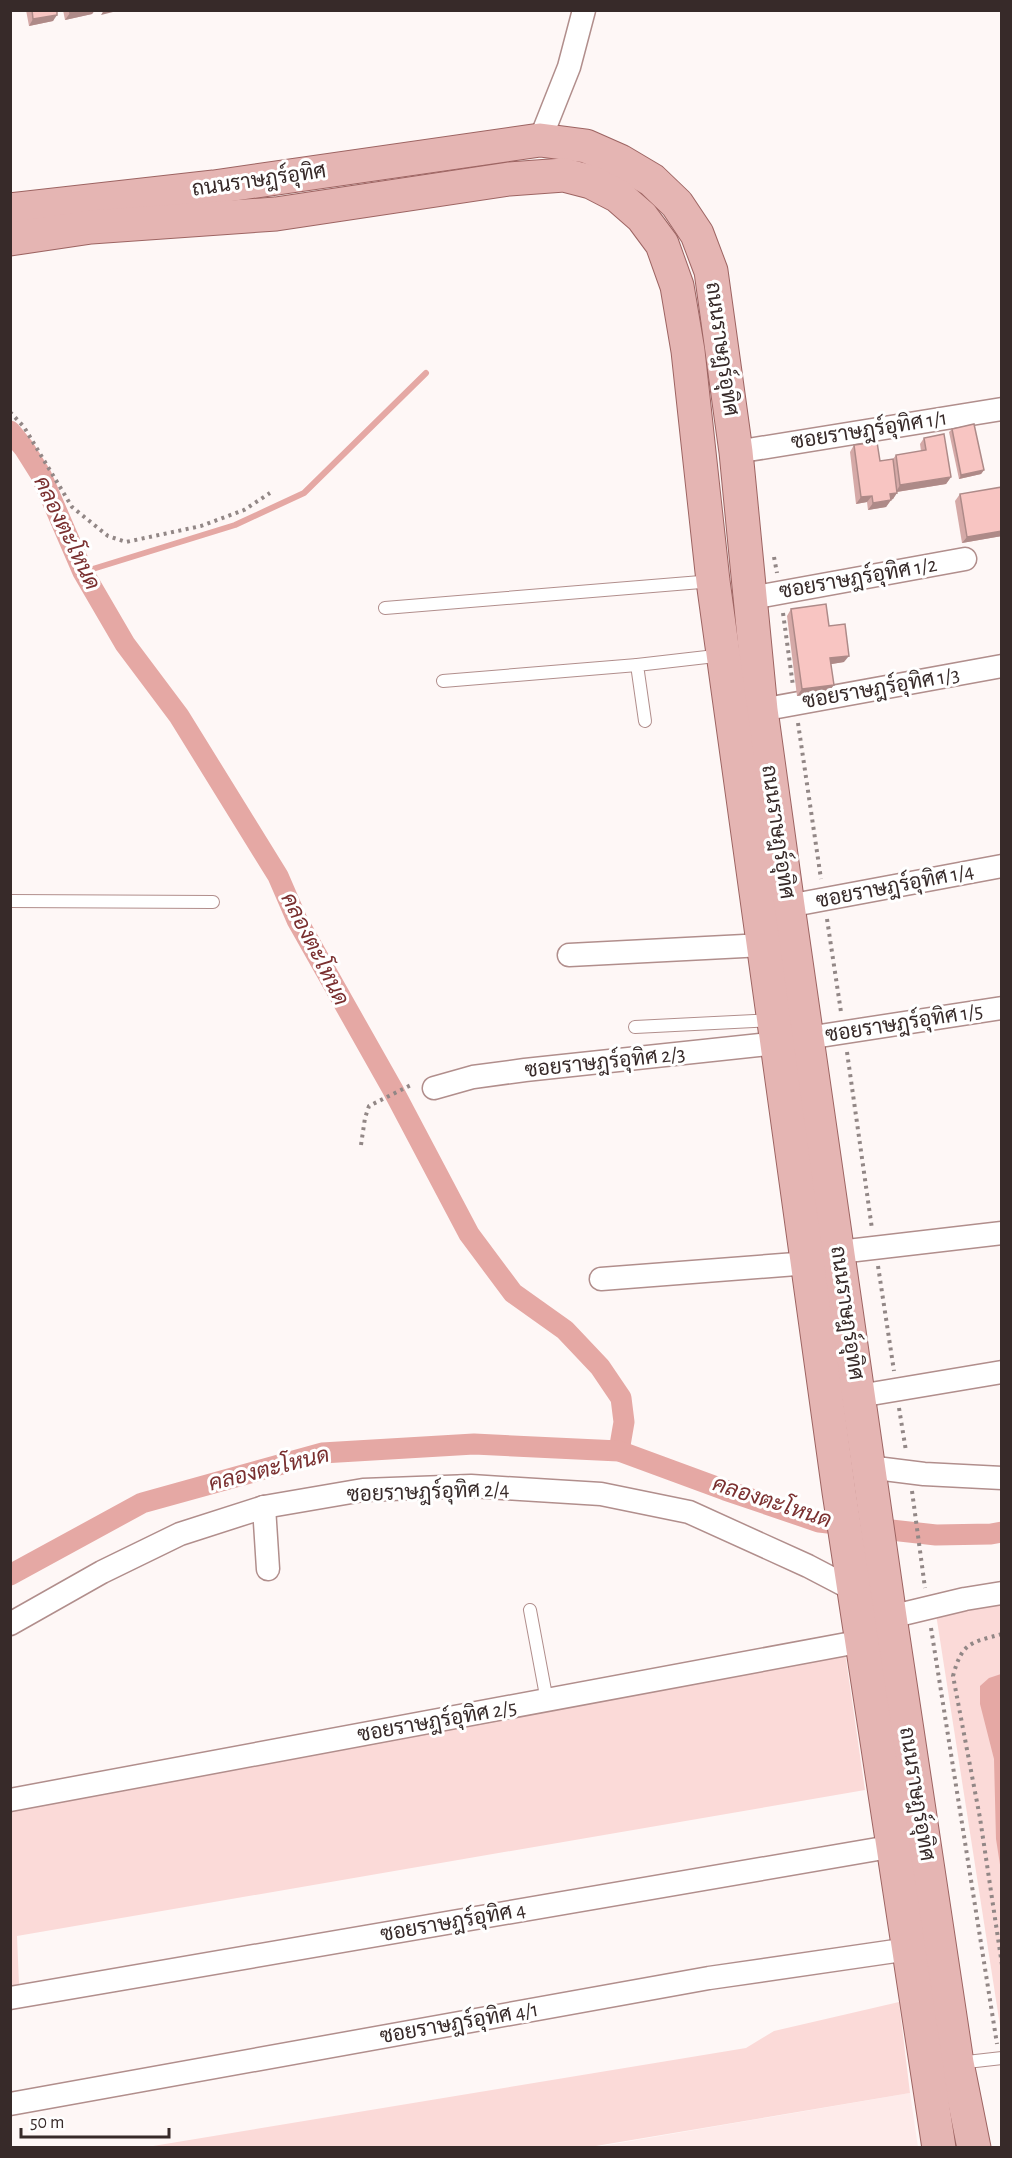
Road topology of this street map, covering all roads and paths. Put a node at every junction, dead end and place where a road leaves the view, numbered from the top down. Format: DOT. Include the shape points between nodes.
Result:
graph roads {
  1 [pos="584,10"];
  2 [pos="540,140"];
  3 [pos="10,210"];
  4 [pos="10,239"];
  5 [pos="1002,410"];
  6 [pos="10,412"];
  7 [pos="736,452"];
  8 [pos="270,493"];
  9 [pos="965,558"];
  10 [pos="713,581"];
  11 [pos="751,598"];
  12 [pos="385,608"];
  13 [pos="725,655"];
  14 [pos="638,665"];
  15 [pos="1002,666"];
  16 [pos="443,681"];
  17 [pos="761,710"];
  18 [pos="645,721"];
  19 [pos="1002,866"];
  20 [pos="10,901"];
  21 [pos="213,903"];
  22 [pos="788,906"];
  23 [pos="764,945"];
  24 [pos="569,955"];
  25 [pos="1002,1008"];
  26 [pos="635,1027"];
  27 [pos="786,1034"];
  28 [pos="425,1085"];
  29 [pos="361,1146"];
  30 [pos="1002,1233"];
  31 [pos="839,1252"];
  32 [pos="808,1263"];
  33 [pos="601,1279"];
  34 [pos="1002,1372"];
  35 [pos="859,1396"];
  36 [pos="1002,1478"];
  37 [pos="870,1480"];
  38 [pos="914,1503"];
  39 [pos="264,1507"];
  40 [pos="268,1569"];
  41 [pos="853,1582"];
  42 [pos="1002,1593"];
  43 [pos="928,1608"];
  44 [pos="530,1610"];
  45 [pos="890,1617"];
  46 [pos="10,1624"];
  47 [pos="1002,1634"];
  48 [pos="862,1641"];
  49 [pos="547,1701"];
  50 [pos="10,1800"];
  51 [pos="895,1846"];
  52 [pos="909,1949"];
  53 [pos="1002,1965"];
  54 [pos="10,1998"];
  55 [pos="1000,2058"];
  56 [pos="957,2063"];
  57 [pos="10,2104"];
  58 [pos="939,2148"];
  59 [pos="974,2148"];
  1 -- 2 [label="street" via="569,67"];
  2 -- 3 [label="main road, ถนนราษฎร์อุทิศ" via="214,187"];
  2 -- 7 [label="main road, ถนนราษฎร์อุทิศ" via="586,146 652,180 677,204 697,234 711,271"];
  4 -- 10 [label="main road, ถนนราษฎร์อุทิศ" via="91,227 276,214 509,179 564,174 591,182 618,196 642,217 662,243 677,286 688,351"];
  5 -- 7 [label="street, ซอยราษฎร์อุทิศ 1/1"];
  6 -- 8 [label="path" via="24,427 72,507 108,536 126,542 201,526 244,510"];
  7 -- 11 [label="main road, ถนนราษฎร์อุทิศ"];
  9 -- 11 [label="street, ซอยราษฎร์อุทิศ 1/2"];
  10 -- 12 [label="lane"];
  10 -- 13 [label="main road, ถนนราษฎร์อุทิศ"];
  11 -- 17 [label="main road, ถนนราษฎร์อุทิศ"];
  13 -- 14 [label="lane"];
  13 -- 23 [label="main road, ถนนราษฎร์อุทิศ"];
  14 -- 16 [label="lane"];
  14 -- 18 [label="lane"];
  15 -- 17 [label="street, ซอยราษฎร์อุทิศ 1/3"];
  17 -- 22 [label="main road, ถนนราษฎร์อุทิศ"];
  19 -- 22 [label="street, ซอยราษฎร์อุทิศ 1/4"];
  20 -- 21 [label="lane"];
  22 -- 27 [label="main road, ถนนราษฎร์อุทิศ"];
  23 -- 24 [label="street"];
  23 -- 27 [label="main road, ถนนราษฎร์อุทิศ"];
  25 -- 27 [label="street, ซอยราษฎร์อุทิศ 1/5"];
  26 -- 27 [label="lane"];
  27 -- 28 [label="street, ซอยราษฎร์อุทิศ 2/3"];
  27 -- 31 [label="main road, ถนนราษฎร์อุทิศ"];
  27 -- 32 [label="main road, ถนนราษฎร์อุทิศ"];
  28 -- 29 [label="path" via="369,1106"];
  30 -- 31 [label="street"];
  31 -- 35 [label="main road, ถนนราษฎร์อุทิศ"];
  32 -- 33 [label="street"];
  32 -- 41 [label="main road, ถนนราษฎร์อุทิศ"];
  34 -- 35 [label="street"];
  35 -- 37 [label="main road, ถนนราษฎร์อุทิศ"];
  36 -- 37 [label="street" via="924,1474"];
  37 -- 45 [label="main road, ถนนราษฎร์อุทิศ"];
  38 -- 43 [label="path"];
  39 -- 40 [label="street"];
  39 -- 41 [label="street, ซอยราษฎร์อุทิศ 2/4" via="374,1489 471,1486 601,1494 689,1512"];
  39 -- 46 [label="street, ซอยราษฎร์อุทิศ 2/4" via="180,1534"];
  41 -- 48 [label="main road, ถนนราษฎร์อุทิศ"];
  42 -- 43 [label="street"];
  43 -- 45 [label="street"];
  43 -- 55 [label="path"];
  44 -- 49 [label="lane"];
  45 -- 56 [label="main road, ถนนราษฎร์อุทิศ"];
  47 -- 53 [label="path" via="974,1641 959,1655 952,1676 980,1818"];
  48 -- 49 [label="street, ซอยราษฎร์อุทิศ 2/5"];
  48 -- 51 [label="main road, ถนนราษฎร์อุทิศ"];
  49 -- 50 [label="street, ซอยราษฎร์อุทิศ 2/5"];
  51 -- 52 [label="main road, ถนนราษฎร์อุทิศ"];
  51 -- 54 [label="street, ซอยราษฎร์อุทิศ 4"];
  52 -- 57 [label="street, ซอยราษฎร์อุทิศ 4/1" via="709,1978"];
  52 -- 58 [label="main road, ถนนราษฎร์อุทิศ"];
  55 -- 56 [label="lane"];
  56 -- 59 [label="main road, ถนนราษฎร์อุทิศ"];
}
